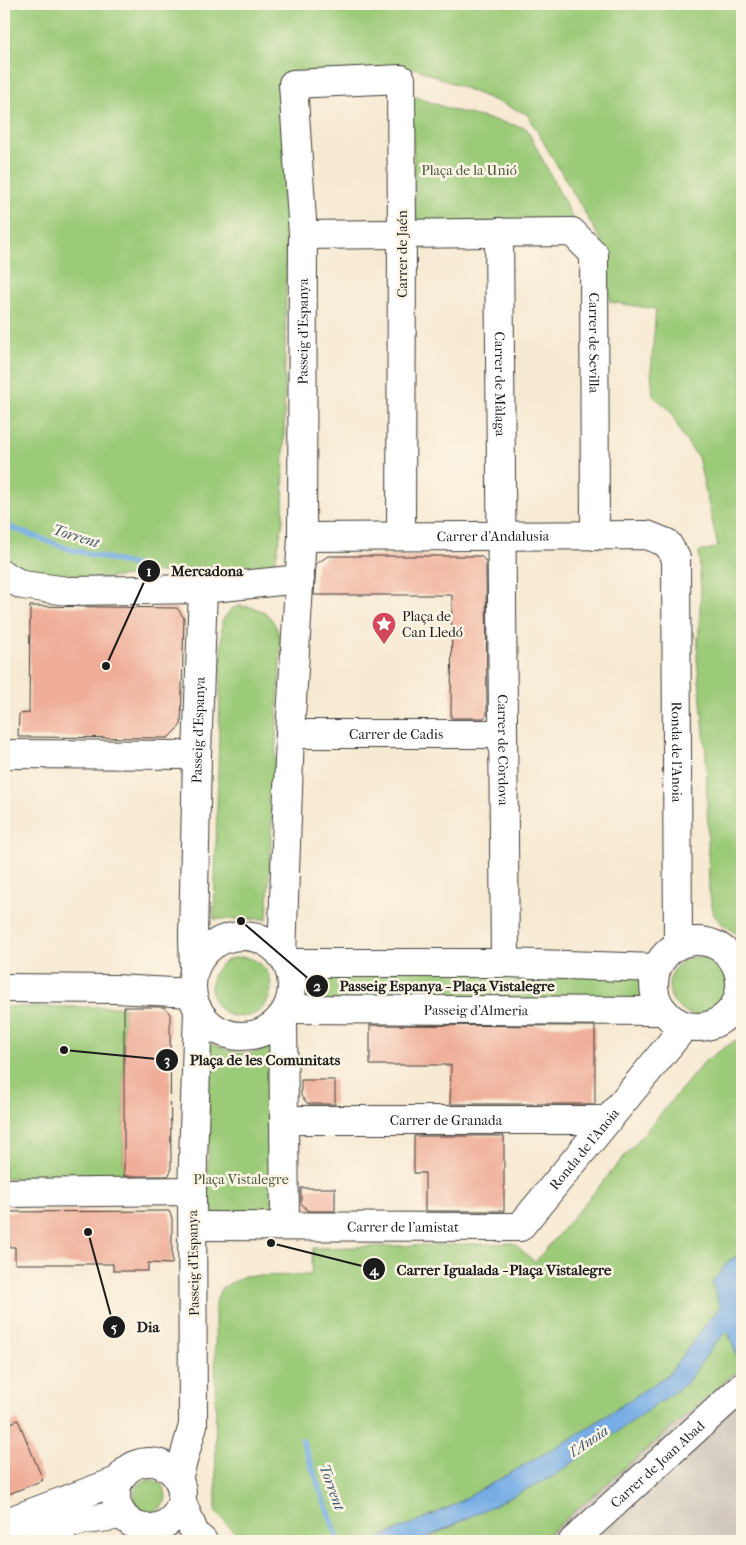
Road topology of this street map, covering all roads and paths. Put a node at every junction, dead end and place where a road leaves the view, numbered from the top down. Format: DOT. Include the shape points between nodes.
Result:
graph roads {
  1 [pos="293,84"];
  2 [pos="499,232"];
  3 [pos="402,234"];
  4 [pos="303,235"];
  5 [pos="401,536"];
  6 [pos="501,536"];
  7 [pos="595,536"];
  8 [pos="302,537"];
  9 [pos="676,558"];
  10 [pos="4,576"];
  11 [pos="300,579"];
  12 [pos="203,589"];
  13 [pos="290,734"];
  14 [pos="503,734"];
  15 [pos="4,754"];
  16 [pos="197,755"];
  17 [pos="678,945"];
  18 [pos="285,959"];
  19 [pos="505,963"];
  20 [pos="657,968"];
  21 [pos="741,987"];
  22 [pos="4,988"];
  23 [pos="194,991"];
  24 [pos="285,1012"];
  25 [pos="674,1019"];
  26 [pos="285,1120"];
  27 [pos="608,1120"];
  28 [pos="192,1191"];
  29 [pos="4,1193"];
  30 [pos="193,1226"];
  31 [pos="285,1226"];
  32 [pos="520,1226"];
  33 [pos="742,1386"];
  34 [pos="193,1425"];
  35 [pos="155,1462"];
  36 [pos="120,1480"];
  37 [pos="180,1490"];
  38 [pos="4,1523"];
  39 [pos="136,1527"];
  40 [pos="28,1541"];
  41 [pos="191,1541"];
  42 [pos="203,1541"];
  43 [pos="572,1541"];
  1 -- 3 [label="street, Carrer de Jaén" via="401,79"];
  1 -- 4 [label="street, Passeig d'Espanya"];
  2 -- 3 [label="street, Carrer de Sevilla"];
  2 -- 6 [label="street, Carrer de Màlaga"];
  2 -- 7 [label="street, Carrer de Sevilla" via="572,232 594,254"];
  3 -- 4 [label="street, Carrer de Sevilla"];
  3 -- 5 [label="street, Carrer de Jaén"];
  4 -- 8 [label="street, Passeig d'Espanya"];
  5 -- 6 [label="street, Carrer d'Andalusia"];
  5 -- 8 [label="street, Carrer d'Andalusia"];
  6 -- 7 [label="street, Carrer d'Andalusia"];
  6 -- 14 [label="street, Carrer de Còrdova"];
  7 -- 9 [label="street, Carrer d'Andalusia" via="647,535 667,543"];
  8 -- 11 [label="street, Passeig d'Espanya"];
  9 -- 17 [label="street, Ronda de l'Anoia"];
  10 -- 12 [label="street" via="22,585 68,591"];
  11 -- 12 [label="street"];
  11 -- 13 [label="street, Passeig d'Espanya"];
  12 -- 16 [label="street, Passeig d'Espanya"];
  13 -- 14 [label="street, Carrer de Cadis"];
  13 -- 18 [label="street, Passeig d'Espanya"];
  14 -- 19 [label="street, Carrer de Còrdova"];
  15 -- 16 [label="street"];
  16 -- 23 [label="street, Passeig d'Espanya"];
  17 -- 20 [label="street" via="669,951"];
  17 -- 21 [label="street, Passeig d'Almeria" via="692,941 707,942 720,948 736,964"];
  18 -- 19 [label="street"];
  18 -- 23 [label="street" via="271,944 257,938 242,935 227,938 213,944 202,955"];
  18 -- 24 [label="street, Passeig d'Espanya" via="292,978 292,994"];
  19 -- 20 [label="street"];
  20 -- 25 [label="street" via="654,990 658,1002"];
  21 -- 25 [label="street, Passeig d'Almeria" via="738,999 722,1020 698,1028"];
  22 -- 23 [label="street"];
  23 -- 24 [label="street" via="208,1024 222,1033 239,1037 256,1035 271,1027"];
  23 -- 28 [label="street, Passeig d'Espanya"];
  24 -- 25 [label="street, Passeig d'Almeria"];
  24 -- 26 [label="street, Passeig d'Espanya"];
  25 -- 27 [label="street, Ronda de l'Anoia"];
  26 -- 27 [label="street, Carrer de Granada"];
  26 -- 31 [label="street, Passeig d'Espanya"];
  27 -- 32 [label="street, Ronda de l'Anoia"];
  28 -- 29 [label="street"];
  28 -- 30 [label="street, Passeig d'Espanya"];
  30 -- 31 [label="street"];
  30 -- 34 [label="street, Passeig d'Espanya"];
  31 -- 32 [label="street, Carrer de l'amistat"];
  33 -- 43 [label="street, Carrer de Joan Abad"];
  34 -- 35 [label="street"];
  34 -- 37 [label="street, Passeig d'Espanya"];
  35 -- 36 [label="street" via="134,1465"];
  35 -- 37 [label="street" via="169,1468"];
  36 -- 38 [label="street"];
  36 -- 39 [label="street" via="116,1498"];
  37 -- 39 [label="street" via="176,1515 166,1524"];
  37 -- 42 [label="street" via="195,1534"];
  39 -- 40 [label="street" via="78,1521"];
  39 -- 41 [label="street"];
}
